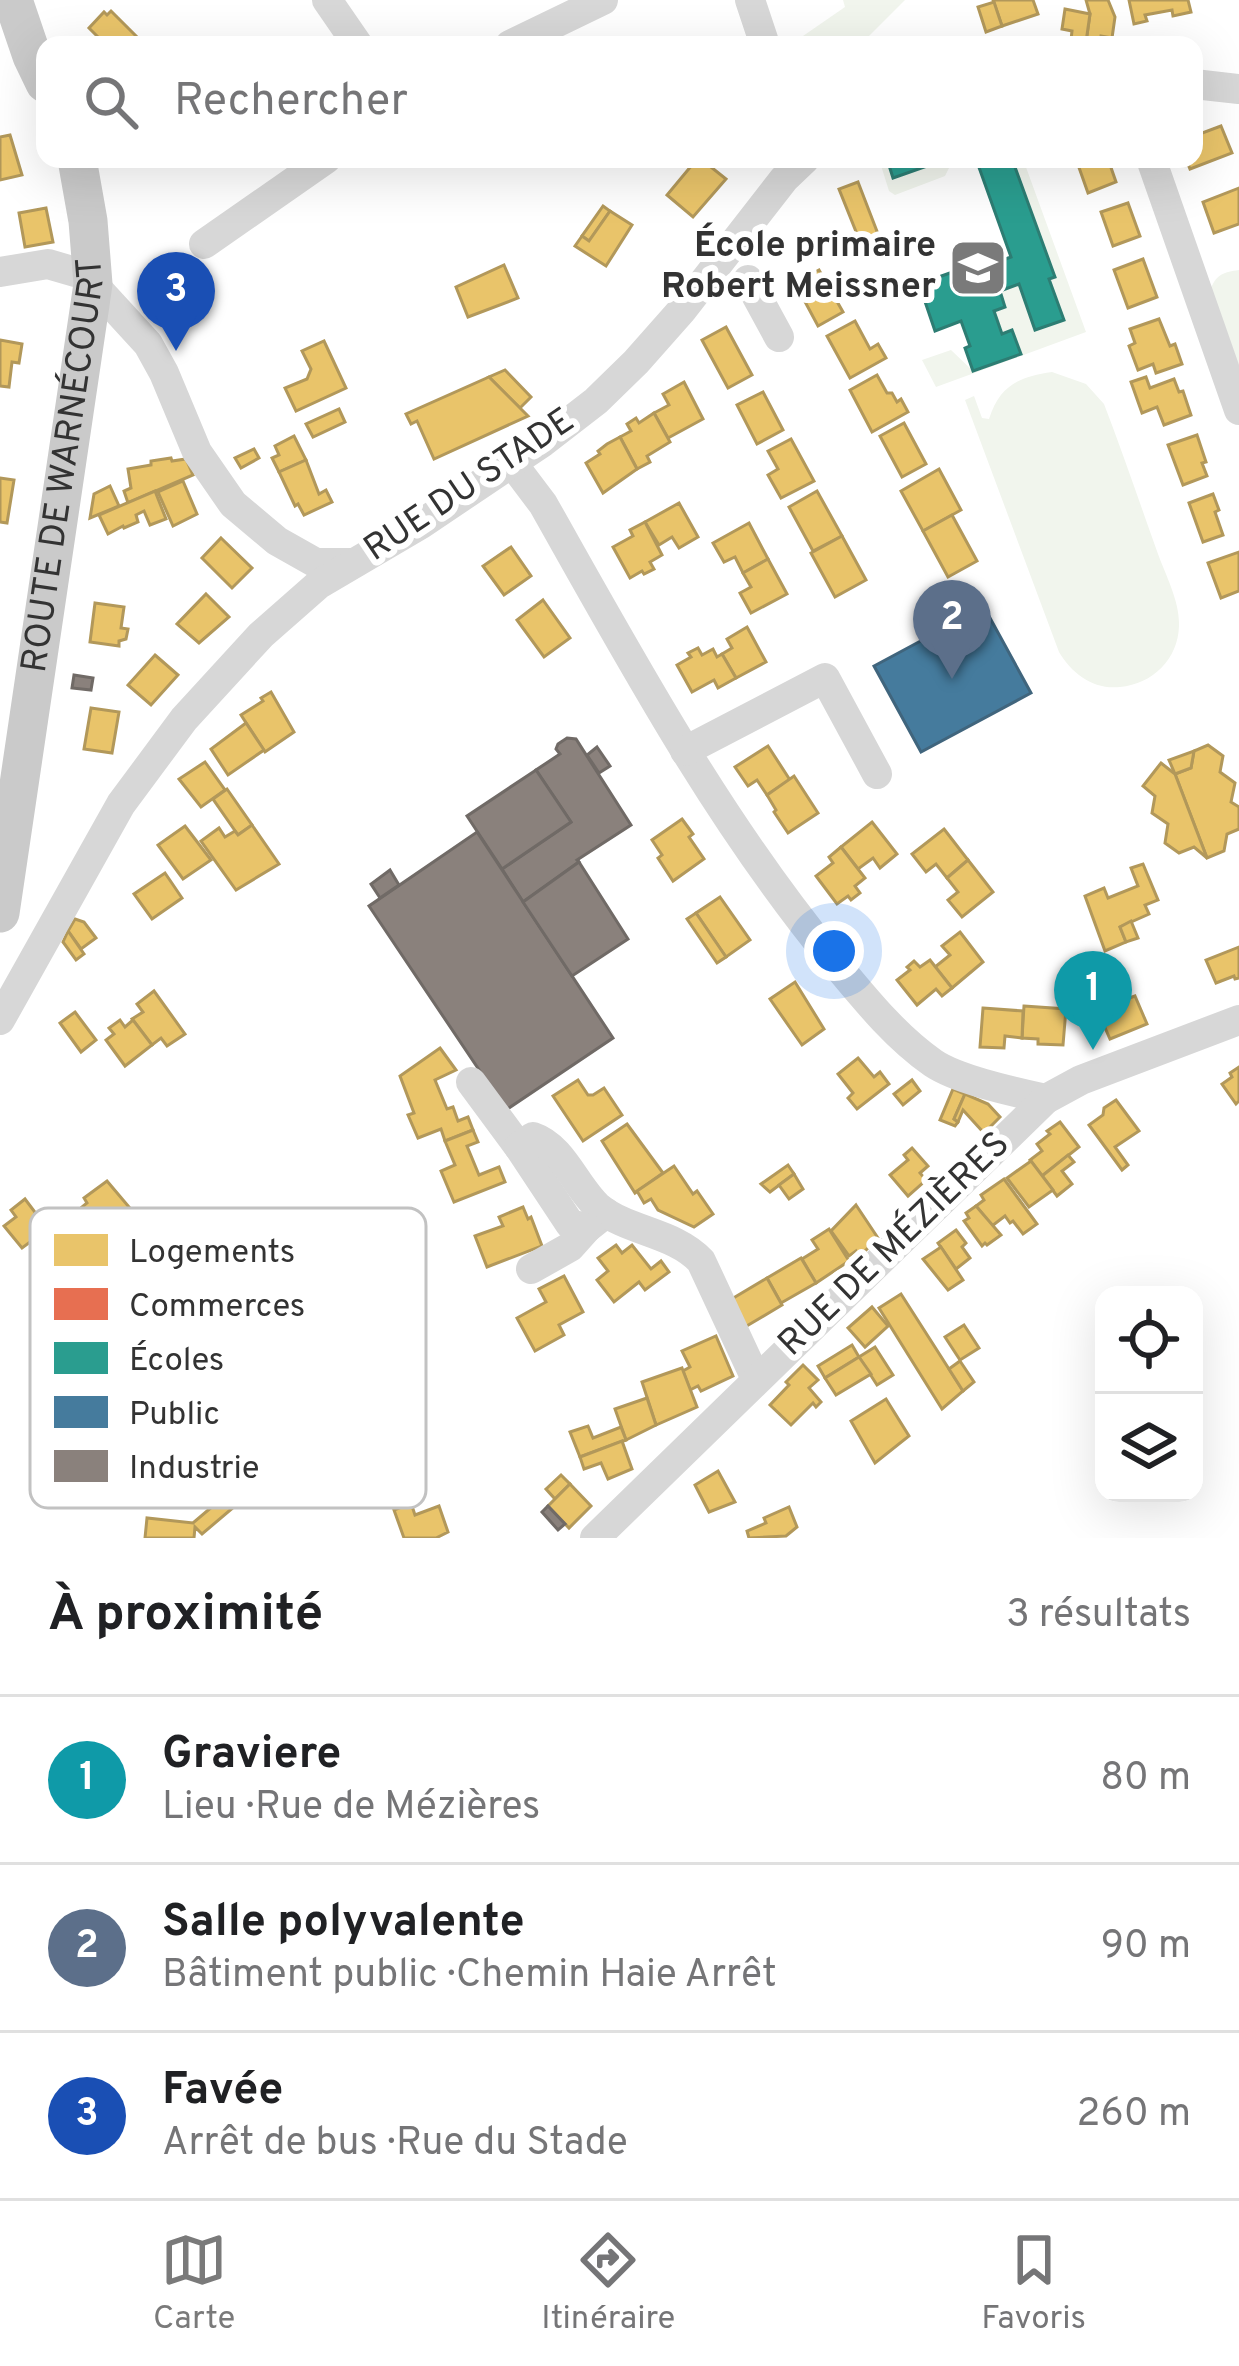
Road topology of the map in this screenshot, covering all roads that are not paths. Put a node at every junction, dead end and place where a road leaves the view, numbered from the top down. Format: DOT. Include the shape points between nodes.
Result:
graph roads {
  1 [pos="13,0"];
  2 [pos="328,0"];
  3 [pos="603,0"];
  4 [pos="750,0"];
  5 [pos="352,36"];
  6 [pos="529,36"];
  7 [pos="762,36"];
  8 [pos="36,64"];
  9 [pos="1203,85"];
  10 [pos="1239,89"];
  11 [pos="79,168"];
  12 [pos="313,168"];
  13 [pos="796,168"];
  14 [pos="1154,168"];
  15 [pos="204,244"];
  16 [pos="0,272"];
  17 [pos="748,280"];
  18 [pos="93,284"];
  19 [pos="779,337"];
  20 [pos="1239,410"];
  21 [pos="512,463"];
  22 [pos="354,563"];
  23 [pos="685,751"];
  24 [pos="877,774"];
  25 [pos="0,913"];
  26 [pos="0,1020"];
  27 [pos="1239,1020"];
  28 [pos="471,1082"];
  29 [pos="1046,1099"];
  30 [pos="597,1221"];
  31 [pos="531,1269"];
  32 [pos="756,1379"];
  33 [pos="595,1538"];
  1 -- 8 [label="main road"];
  2 -- 5 [label="street"];
  3 -- 6 [label="street"];
  4 -- 7 [label="street"];
  9 -- 10 [label="street"];
  11 -- 18 [label="main road, ROUTE DE WARNÉCOURT"];
  12 -- 15 [label="street"];
  13 -- 21 [label="street, RUE DU STADE" via="636,362"];
  14 -- 20 [label="street"];
  16 -- 18 [label="street" via="48,264"];
  17 -- 19 [label="street"];
  18 -- 22 [label="street, RUE DU STADE" via="148,344 197,452 233,504 316,563"];
  18 -- 25 [label="main road, ROUTE DE WARNÉCOURT"];
  21 -- 22 [label="street, RUE DU STADE"];
  21 -- 23 [label="street"];
  22 -- 26 [label="street" via="261,635 184,719 121,804"];
  23 -- 24 [label="street" via="825,678"];
  23 -- 29 [label="street" via="782,898 873,1008 935,1065"];
  27 -- 29 [label="street, RUE DE MÉZIÈRES"];
  28 -- 30 [label="street" via="570,1223"];
  29 -- 32 [label="street, RUE DE MÉZIÈRES"];
  30 -- 31 [label="street"];
  30 -- 32 [label="street" via="689,1249"];
  32 -- 33 [label="street, RUE DE MÉZIÈRES"];
}
